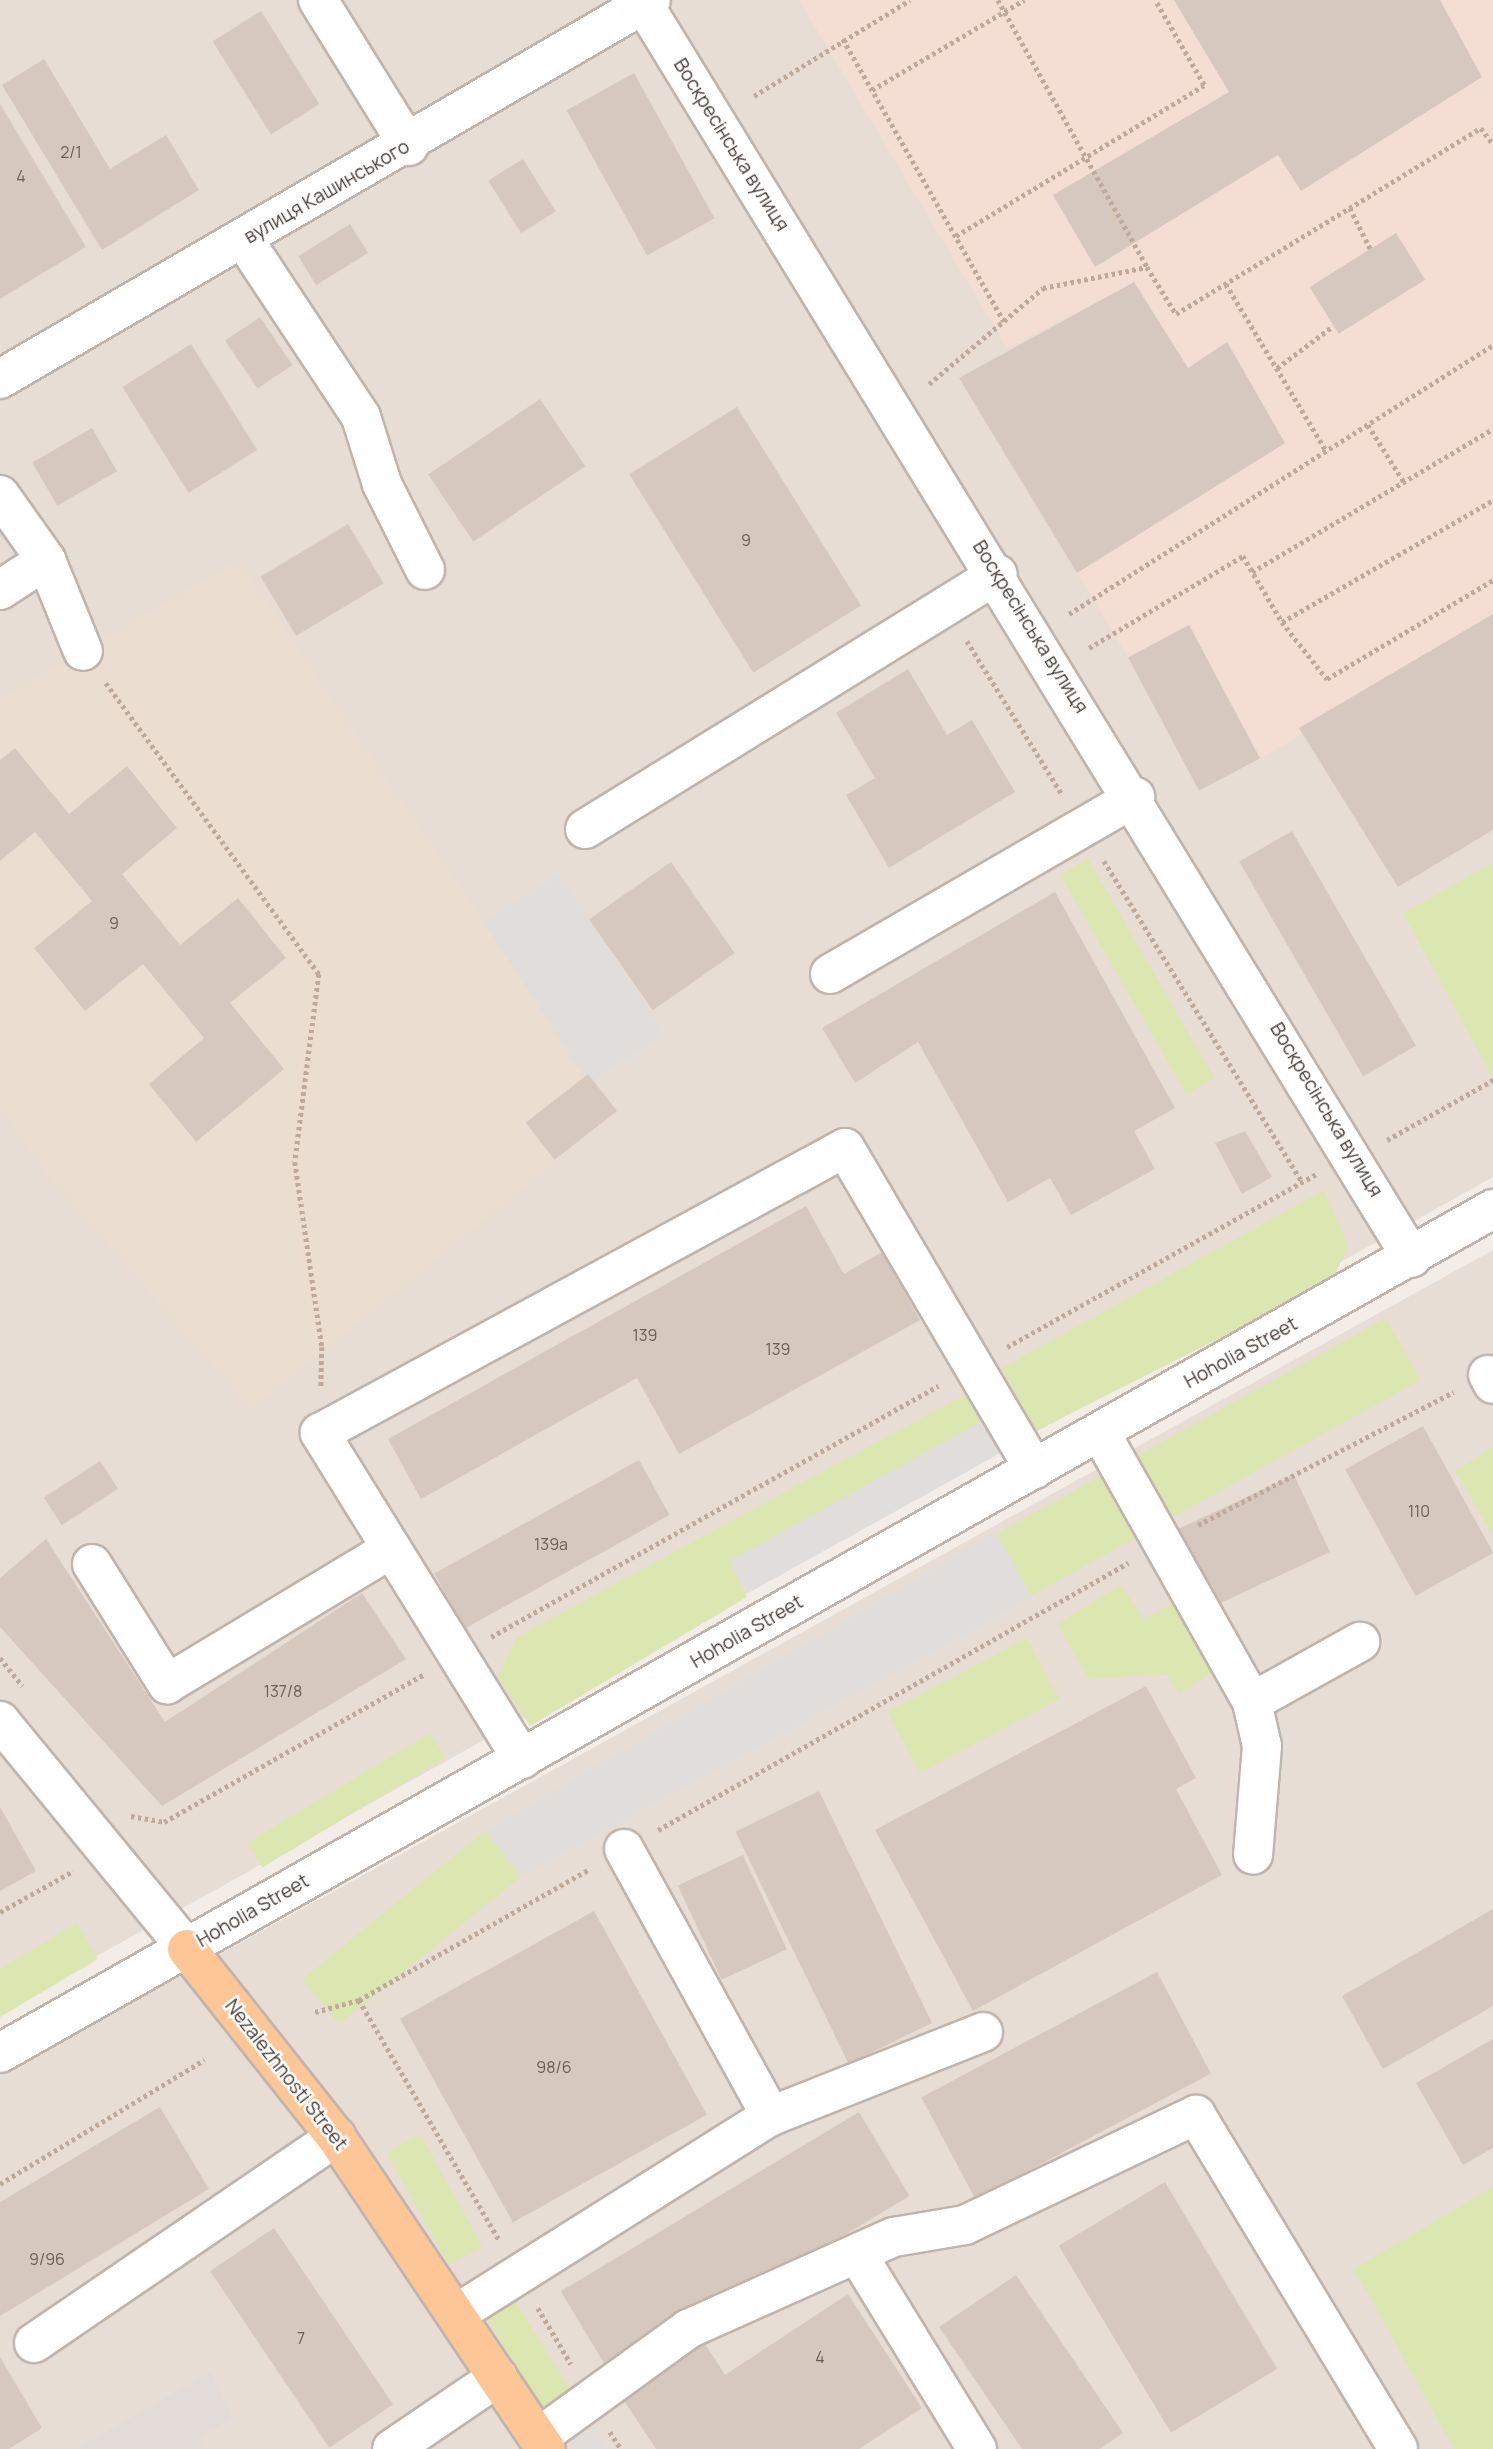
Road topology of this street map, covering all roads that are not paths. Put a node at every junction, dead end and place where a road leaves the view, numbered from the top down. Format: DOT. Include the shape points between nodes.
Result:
graph roads {
  1 [pos="318,0"];
  2 [pos="645,2"];
  3 [pos="409,146"];
  4 [pos="244,240"];
  5 [pos="0,379"];
  6 [pos="0,495"];
  7 [pos="46,560"];
  8 [pos="425,569"];
  9 [pos="998,574"];
  10 [pos="0,590"];
  11 [pos="83,651"];
  12 [pos="1135,797"];
  13 [pos="585,829"];
  14 [pos="830,974"];
  15 [pos="1493,1209"];
  16 [pos="1412,1258"];
  17 [pos="1100,1432"];
  18 [pos="1034,1469"];
  19 [pos="391,1549"];
  20 [pos="92,1564"];
  21 [pos="1360,1642"];
  22 [pos="1252,1702"];
  23 [pos="0,1721"];
  24 [pos="522,1759"];
  25 [pos="624,1849"];
  26 [pos="1253,1855"];
  27 [pos="187,1948"];
  28 [pos="983,2032"];
  29 [pos="0,2053"];
  30 [pos="771,2116"];
  31 [pos="336,2137"];
  32 [pos="857,2254"];
  33 [pos="456,2314"];
  34 [pos="34,2343"];
  35 [pos="498,2376"];
  36 [pos="543,2443"];
  37 [pos="392,2449"];
  38 [pos="977,2449"];
  39 [pos="1398,2449"];
  1 -- 3 [label="street"];
  2 -- 3 [label="street, вулиця Кашинського"];
  2 -- 9 [label="street, Воскресінська вулиця"];
  3 -- 4 [label="street, вулиця Кашинського"];
  4 -- 5 [label="street, вулиця Кашинського"];
  4 -- 8 [label="street" via="361,417 383,484"];
  6 -- 7 [label="street"];
  7 -- 10 [label="street"];
  7 -- 11 [label="street"];
  9 -- 12 [label="street, Воскресінська вулиця"];
  9 -- 13 [label="street"];
  12 -- 14 [label="street"];
  12 -- 16 [label="street, Воскресінська вулиця" via="1353,1153"];
  15 -- 16 [label="street, Hoholia Street"];
  16 -- 17 [label="street, Hoholia Street"];
  17 -- 18 [label="street, Hoholia Street"];
  17 -- 22 [label="street"];
  18 -- 19 [label="street" via="845,1148 320,1433"];
  18 -- 24 [label="street, Hoholia Street"];
  19 -- 20 [label="street" via="167,1684"];
  19 -- 24 [label="street"];
  21 -- 22 [label="street"];
  22 -- 26 [label="street" via="1262,1746"];
  23 -- 27 [label="street, Nezalezhnosti Street"];
  24 -- 27 [label="street, Hoholia Street"];
  25 -- 30 [label="street"];
  27 -- 29 [label="street, Hoholia Street"];
  27 -- 31 [label="main road, Nezalezhnosti Street"];
  28 -- 30 [label="street"];
  30 -- 33 [label="street"];
  31 -- 33 [label="main road, Nezalezhnosti Street"];
  31 -- 34 [label="street"];
  32 -- 36 [label="street" via="688,2329 590,2399"];
  32 -- 38 [label="street"];
  32 -- 39 [label="street" via="894,2237 965,2225 1196,2115"];
  33 -- 35 [label="main road, Nezalezhnosti Street"];
  35 -- 36 [label="main road, Nezalezhnosti Street"];
  35 -- 37 [label="street"];
}
